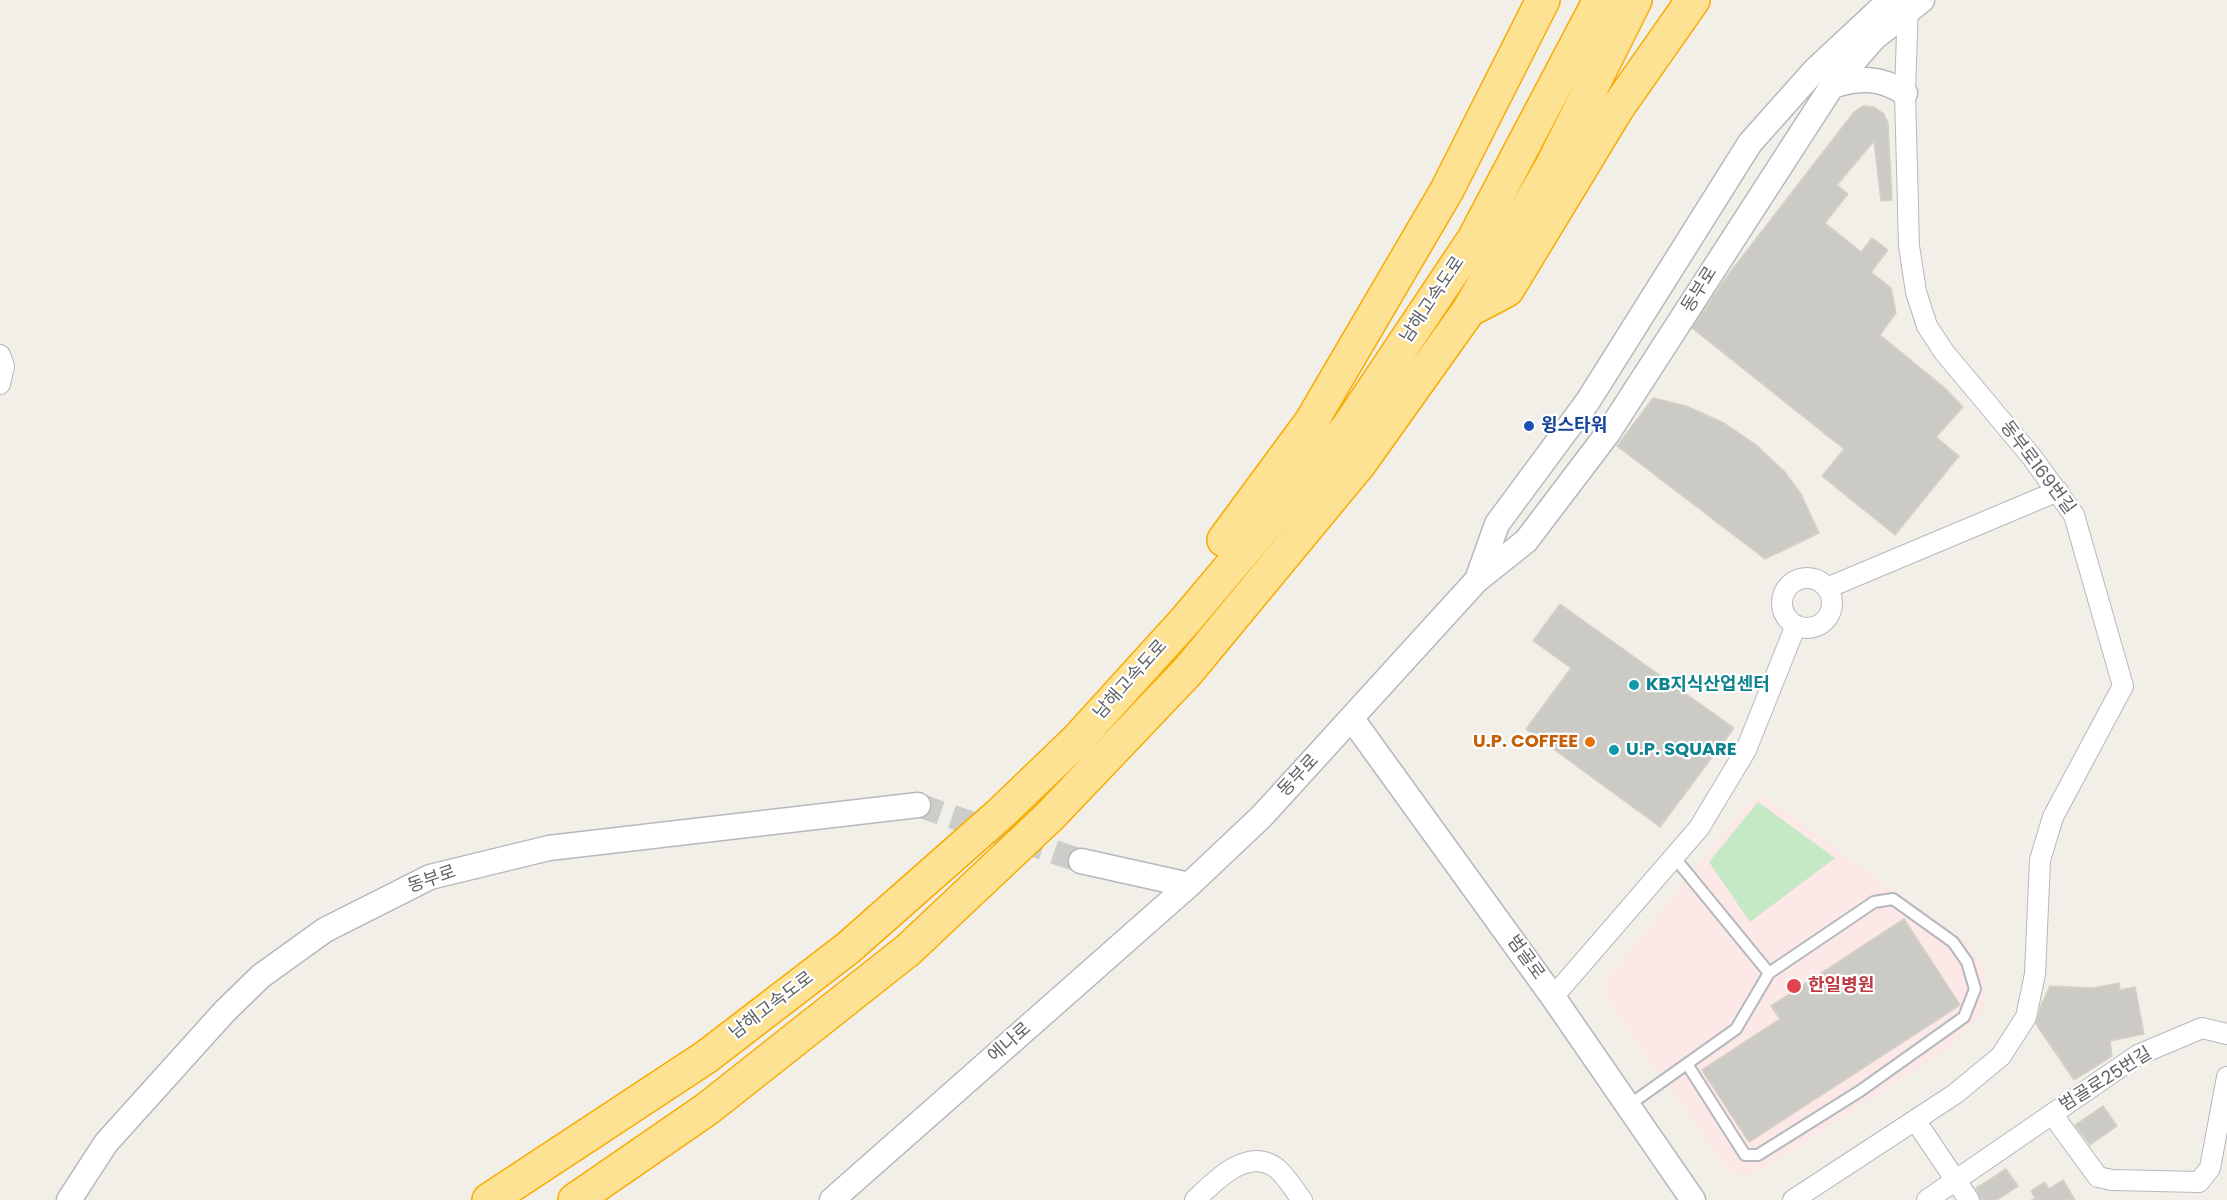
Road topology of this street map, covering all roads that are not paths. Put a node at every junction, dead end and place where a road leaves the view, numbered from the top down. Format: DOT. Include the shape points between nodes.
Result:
graph roads {
  1 [pos="1543,0"];
  2 [pos="1600,0"];
  3 [pos="1635,0"];
  4 [pos="1693,0"];
  5 [pos="1907,3"];
  6 [pos="1832,86"];
  7 [pos="1905,93"];
  8 [pos="1469,310"];
  9 [pos="0,355"];
  10 [pos="0,384"];
  11 [pos="2058,491"];
  12 [pos="1476,580"];
  13 [pos="1827,588"];
  14 [pos="1796,626"];
  15 [pos="1352,718"];
  16 [pos="1076,741"];
  17 [pos="918,805"];
  18 [pos="1674,857"];
  19 [pos="1081,861"];
  20 [pos="1189,885"];
  21 [pos="1769,973"];
  22 [pos="1553,997"];
  23 [pos="2227,1034"];
  24 [pos="1687,1064"];
  25 [pos="2227,1077"];
  26 [pos="1629,1104"];
  27 [pos="2052,1114"];
  28 [pos="1915,1119"];
  29 [pos="1956,1180"];
  30 [pos="69,1200"];
  31 [pos="489,1200"];
  32 [pos="575,1200"];
  33 [pos="832,1200"];
  34 [pos="1195,1200"];
  35 [pos="1302,1200"];
  36 [pos="1693,1200"];
  37 [pos="1792,1200"];
  38 [pos="1927,1200"];
  39 [pos="1969,1200"];
  1 -- 16 [label="highway" via="1447,190 1311,423 1242,519 1107,677"];
  2 -- 16 [label="highway, 남해고속도로" via="1474,239 1349,426 1185,621"];
  3 -- 8 [label="highway, 남해고속도로" via="1552,166"];
  4 -- 8 [label="highway" via="1618,107 1507,290"];
  5 -- 6 [label="street, 동부로"];
  5 -- 7 [label="street, 동부로169번길"];
  5 -- 12 [label="street, 동부로" via="1815,70 1750,143 1588,401 1497,524"];
  6 -- 7 [label="street" via="1852,79 1872,79"];
  6 -- 12 [label="street, 동부로" via="1608,434 1526,541"];
  7 -- 11 [label="street, 동부로169번길" via="1909,246 1916,292 1927,326"];
  8 -- 32 [label="highway, 남해고속도로" via="1360,463 1188,671 1049,818 908,950 707,1109"];
  9 -- 10 [label="street" via="4,366"];
  11 -- 13 [label="street"];
  11 -- 28 [label="street, 동부로169번길" via="2074,515 2123,686 2053,817 2040,860 2035,974 2026,1017 2001,1056 1955,1094"];
  12 -- 15 [label="street, 동부로"];
  13 -- 14 [label="street" via="1832,603 1826,619 1812,627"];
  13 -- 14 [label="street" via="1813,578 1805,578 1785,590 1784,614"];
  14 -- 18 [label="street" via="1746,750 1699,828"];
  15 -- 20 [label="street, 동부로" via="1262,816"];
  15 -- 22 [label="street, 범골로"];
  16 -- 31 [label="highway, 남해고속도로" via="848,948 705,1057"];
  17 -- 30 [label="street, 동부로" via="549,848 430,877 325,930 261,976 106,1143"];
  18 -- 21 [label="lane"];
  18 -- 22 [label="street"];
  19 -- 20 [label="street"];
  20 -- 33 [label="street, 에나로"];
  21 -- 24 [label="lane" via="1736,1029"];
  21 -- 24 [label="lane" via="1874,902 1893,898 1953,942 1967,962 1975,988 1964,1017 1860,1091 1758,1155 1745,1155"];
  22 -- 26 [label="street, 범골로"];
  23 -- 27 [label="street, 범골로25번길" via="2202,1028 2138,1055"];
  24 -- 26 [label="lane"];
  25 -- 27 [label="street, 범골로25번길" via="2210,1168 2199,1182 2098,1177"];
  26 -- 36 [label="street, 범골로"];
  27 -- 29 [label="street, 범골로25번길"];
  28 -- 29 [label="street"];
  28 -- 37 [label="street"];
  29 -- 38 [label="street, 범골로25번길"];
  29 -- 39 [label="street"];
  34 -- 35 [label="street" via="1227,1169 1253,1161 1275,1166"];
}
